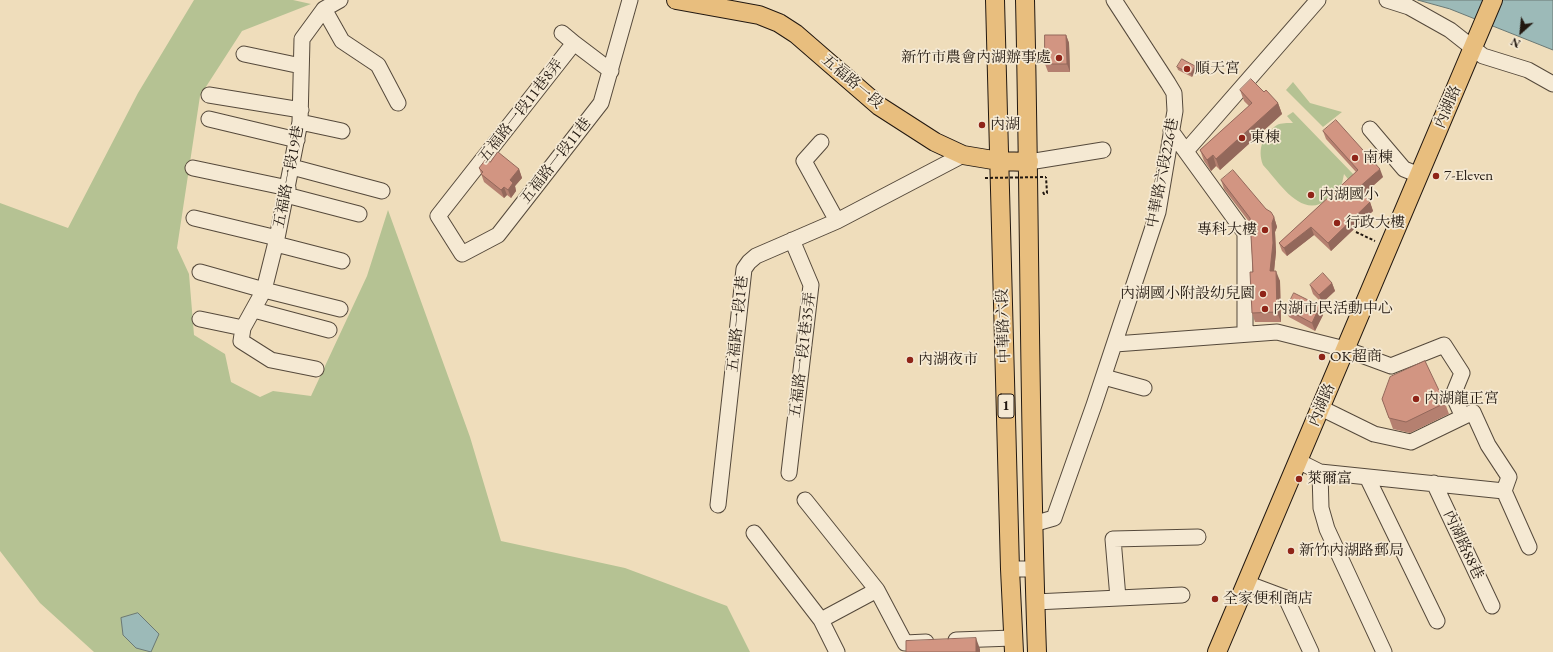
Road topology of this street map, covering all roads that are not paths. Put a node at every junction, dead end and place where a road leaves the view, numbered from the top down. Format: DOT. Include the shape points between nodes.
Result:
graph roads {
  1 [pos="340,0"];
  2 [pos="630,0"];
  3 [pos="676,0"];
  4 [pos="995,0"];
  5 [pos="1025,0"];
  6 [pos="1114,0"];
  7 [pos="1318,0"];
  8 [pos="1387,0"];
  9 [pos="1494,0"];
  10 [pos="324,9"];
  11 [pos="562,33"];
  12 [pos="574,43"];
  13 [pos="1473,48"];
  14 [pos="244,54"];
  15 [pos="302,66"];
  16 [pos="611,71"];
  17 [pos="1553,84"];
  18 [pos="209,95"];
  19 [pos="398,103"];
  20 [pos="301,116"];
  21 [pos="209,119"];
  22 [pos="1370,129"];
  23 [pos="342,131"];
  24 [pos="1171,131"];
  25 [pos="298,140"];
  26 [pos="821,142"];
  27 [pos="1103,150"];
  28 [pos="1186,151"];
  29 [pos="963,155"];
  30 [pos="999,161"];
  31 [pos="1029,162"];
  32 [pos="292,167"];
  33 [pos="193,168"];
  34 [pos="1419,175"];
  35 [pos="382,191"];
  36 [pos="287,192"];
  37 [pos="359,214"];
  38 [pos="438,216"];
  39 [pos="194,218"];
  40 [pos="837,221"];
  41 [pos="792,240"];
  42 [pos="276,241"];
  43 [pos="342,261"];
  44 [pos="200,272"];
  45 [pos="264,290"];
  46 [pos="340,309"];
  47 [pos="254,310"];
  48 [pos="200,319"];
  49 [pos="244,328"];
  50 [pos="329,330"];
  51 [pos="1245,334"];
  52 [pos="1115,344"];
  53 [pos="1346,349"];
  54 [pos="316,370"];
  55 [pos="1104,377"];
  56 [pos="1144,388"];
  57 [pos="1320,408"];
  58 [pos="1463,417"];
  59 [pos="1298,461"];
  60 [pos="1320,472"];
  61 [pos="789,473"];
  62 [pos="1367,477"];
  63 [pos="1434,484"];
  64 [pos="1504,491"];
  65 [pos="805,500"];
  66 [pos="718,506"];
  67 [pos="1033,524"];
  68 [pos="754,533"];
  69 [pos="1198,538"];
  70 [pos="1528,547"];
  71 [pos="1010,569"];
  72 [pos="1034,569"];
  73 [pos="1246,583"];
  74 [pos="877,590"];
  75 [pos="1182,595"];
  76 [pos="1118,598"];
  77 [pos="1035,602"];
  78 [pos="1492,606"];
  79 [pos="821,620"];
  80 [pos="1436,621"];
  81 [pos="1013,645"];
  82 [pos="837,652"];
  83 [pos="1037,652"];
  84 [pos="1217,652"];
  85 [pos="1311,652"];
  86 [pos="1384,652"];
  1 -- 10 [label="street, 五福路一段19巷"];
  2 -- 16 [label="street, 五福路一段11巷"];
  3 -- 29 [label="main road, 五福路一段" via="759,15 780,23 879,106 935,142"];
  4 -- 30 [label="main road, 中華路六段 / 1"];
  5 -- 31 [label="main road, 中華路六段 / 1"];
  6 -- 24 [label="street, 中華路六段226巷" via="1174,93 1175,111"];
  7 -- 28 [label="street"];
  8 -- 13 [label="street" via="1409,7 1450,30"];
  9 -- 13 [label="main road, 內湖路"];
  10 -- 15 [label="street, 五福路一段19巷" via="302,38"];
  10 -- 19 [label="street" via="342,41 378,64"];
  11 -- 12 [label="street"];
  12 -- 16 [label="street"];
  12 -- 38 [label="street, 五福路一段11巷8弄"];
  13 -- 17 [label="street" via="1483,56 1528,70"];
  13 -- 34 [label="main road, 內湖路"];
  14 -- 15 [label="street"];
  15 -- 20 [label="street, 五福路一段19巷"];
  16 -- 38 [label="street, 五福路一段11巷" via="601,103 498,235 462,254"];
  18 -- 20 [label="street"];
  20 -- 23 [label="street"];
  20 -- 25 [label="street, 五福路一段19巷"];
  21 -- 25 [label="street"];
  22 -- 34 [label="street" via="1404,169"];
  24 -- 28 [label="street"];
  24 -- 52 [label="street, 中華路六段226巷" via="1158,212"];
  25 -- 32 [label="street, 五福路一段19巷"];
  26 -- 40 [label="street" via="804,161"];
  27 -- 31 [label="street"];
  28 -- 51 [label="street" via="1245,234"];
  29 -- 30 [label="main road, 五福路一段"];
  29 -- 40 [label="street, 五福路一段1巷"];
  30 -- 31 [label="main road, 五福路一段"];
  30 -- 71 [label="main road, 中華路六段 / 1"];
  31 -- 67 [label="main road, 中華路六段 / 1"];
  32 -- 35 [label="street"];
  32 -- 36 [label="street, 五福路一段19巷"];
  33 -- 36 [label="street"];
  34 -- 53 [label="main road, 內湖路"];
  36 -- 37 [label="street"];
  36 -- 42 [label="street, 五福路一段19巷"];
  39 -- 42 [label="street"];
  40 -- 41 [label="street, 五福路一段1巷"];
  41 -- 61 [label="street, 五福路一段1巷35弄" via="811,285"];
  41 -- 66 [label="street, 五福路一段1巷" via="756,256 744,269"];
  42 -- 43 [label="street"];
  42 -- 45 [label="street, 五福路一段19巷"];
  44 -- 45 [label="street"];
  45 -- 46 [label="street"];
  45 -- 47 [label="street, 五福路一段19巷"];
  47 -- 49 [label="street, 五福路一段19巷"];
  47 -- 50 [label="street"];
  48 -- 49 [label="street"];
  49 -- 54 [label="street" via="241,342 271,360"];
  51 -- 52 [label="street"];
  51 -- 53 [label="street" via="1277,332"];
  52 -- 55 [label="street, 中華路六段226巷"];
  53 -- 57 [label="main road, 內湖路"];
  53 -- 58 [label="street" via="1391,366 1444,345 1462,373 1453,395"];
  55 -- 56 [label="street"];
  55 -- 67 [label="street, 中華路六段226巷" via="1054,518"];
  57 -- 58 [label="street" via="1374,434 1411,442"];
  57 -- 59 [label="main road, 內湖路"];
  58 -- 64 [label="street" via="1473,412 1488,445 1509,476"];
  59 -- 60 [label="street"];
  59 -- 73 [label="main road, 內湖路"];
  60 -- 62 [label="street"];
  60 -- 86 [label="street" via="1321,508 1327,529"];
  62 -- 63 [label="street"];
  62 -- 80 [label="street"];
  63 -- 64 [label="street"];
  63 -- 78 [label="street, 內湖路88巷"];
  64 -- 70 [label="street"];
  65 -- 74 [label="street"];
  67 -- 72 [label="main road, 中華路六段 / 1"];
  68 -- 79 [label="street"];
  69 -- 76 [label="street" via="1113,539"];
  71 -- 72 [label="street"];
  71 -- 81 [label="main road, 中華路六段 / 1"];
  72 -- 77 [label="main road, 中華路六段 / 1"];
  73 -- 84 [label="main road, 內湖路"];
  73 -- 85 [label="street" via="1286,598"];
  74 -- 79 [label="street"];
  74 -- 81 [label="street" via="905,643"];
  75 -- 76 [label="street"];
  76 -- 77 [label="street"];
  77 -- 83 [label="main road, 中華路六段 / 1"];
  79 -- 82 [label="street"];
}
